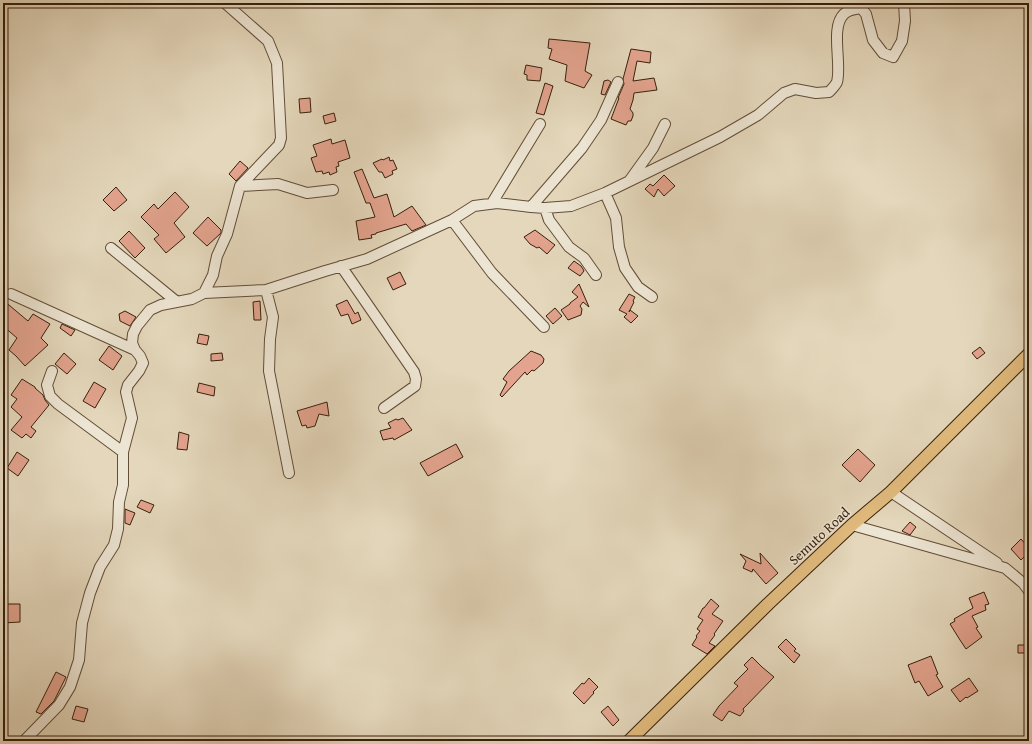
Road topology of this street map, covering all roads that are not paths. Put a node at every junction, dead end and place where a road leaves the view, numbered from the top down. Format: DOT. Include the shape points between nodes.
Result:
graph roads {
  1 [pos="225,3"];
  2 [pos="904,3"];
  3 [pos="618,82"];
  4 [pos="540,124"];
  5 [pos="665,124"];
  6 [pos="628,182"];
  7 [pos="240,186"];
  8 [pos="333,190"];
  9 [pos="605,193"];
  10 [pos="492,203"];
  11 [pos="531,207"];
  12 [pos="545,208"];
  13 [pos="452,220"];
  14 [pos="111,248"];
  15 [pos="341,266"];
  16 [pos="596,275"];
  17 [pos="266,290"];
  18 [pos="204,293"];
  19 [pos="11,294"];
  20 [pos="652,297"];
  21 [pos="177,302"];
  22 [pos="544,327"];
  23 [pos="135,350"];
  24 [pos="1029,354"];
  25 [pos="52,371"];
  26 [pos="384,408"];
  27 [pos="123,452"];
  28 [pos="289,473"];
  29 [pos="891,492"];
  30 [pos="852,525"];
  31 [pos="1005,568"];
  32 [pos="1029,591"];
  33 [pos="24,741"];
  34 [pos="629,741"];
  1 -- 7 [label="street" via="268,41 277,63 281,138 279,145"];
  2 -- 6 [label="street" via="902,41 893,57 882,53 873,40 866,14 861,8 850,10 843,15 837,28 838,70 836,84 829,92 795,89 784,93 758,115 720,137"];
  3 -- 11 [label="street" via="601,120 582,148"];
  4 -- 10 [label="street"];
  5 -- 6 [label="street" via="653,148"];
  6 -- 9 [label="street"];
  7 -- 8 [label="street" via="278,184 307,193"];
  7 -- 18 [label="street" via="227,234"];
  9 -- 12 [label="street" via="571,206"];
  9 -- 20 [label="street" via="616,218 625,268 638,287"];
  10 -- 11 [label="street"];
  10 -- 13 [label="street" via="474,206"];
  11 -- 12 [label="street"];
  12 -- 16 [label="street" via="549,220 569,247 584,258"];
  13 -- 15 [label="street" via="367,259"];
  13 -- 22 [label="street" via="492,272"];
  14 -- 21 [label="street"];
  15 -- 17 [label="street"];
  15 -- 26 [label="street" via="414,372 416,386"];
  17 -- 18 [label="street"];
  17 -- 28 [label="street" via="273,317 270,371"];
  18 -- 21 [label="street"];
  19 -- 23 [label="street"];
  21 -- 23 [label="street" via="150,310 141,320 133,334 132,343"];
  23 -- 27 [label="street" via="143,363 126,392 132,418"];
  24 -- 29 [label="main road, Semuto Road"];
  25 -- 27 [label="street" via="47,385 50,396"];
  27 -- 33 [label="street" via="123,485 119,502 118,529 114,545 100,567 90,593 82,623 79,660 70,687 59,705"];
  29 -- 30 [label="main road, Semuto Road"];
  29 -- 31 [label="street"];
  30 -- 31 [label="street"];
  30 -- 34 [label="main road, Semuto Road"];
  31 -- 32 [label="street"];
}
